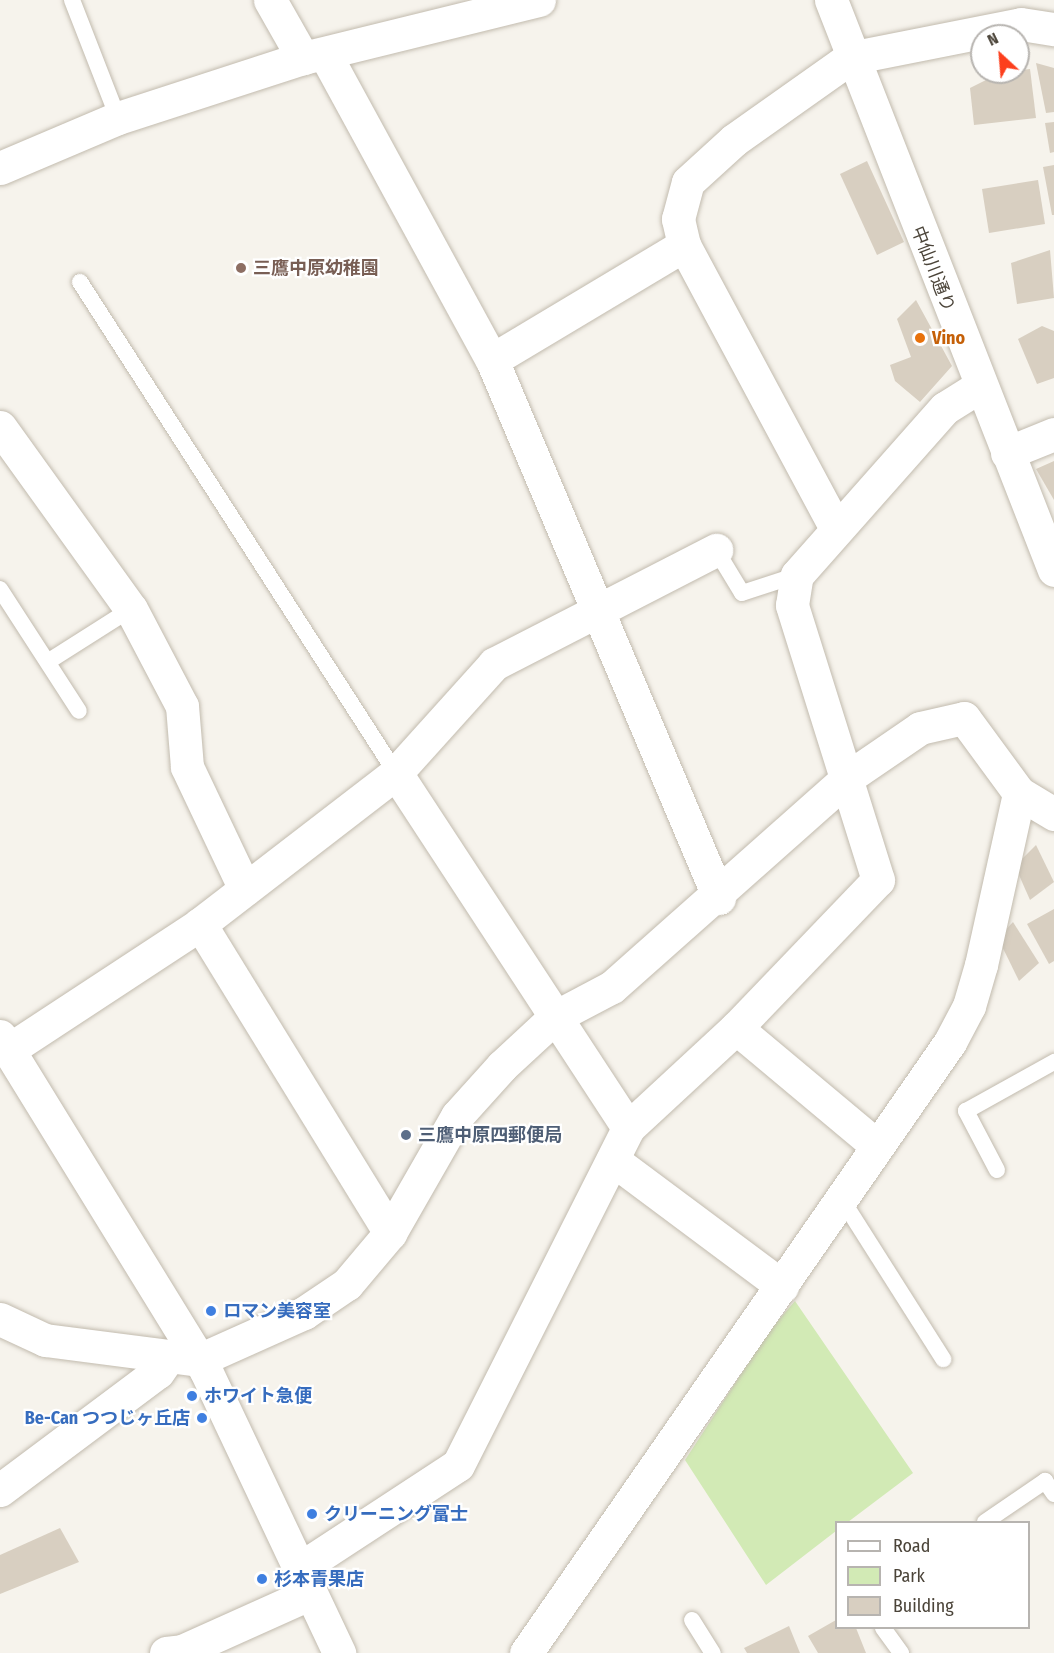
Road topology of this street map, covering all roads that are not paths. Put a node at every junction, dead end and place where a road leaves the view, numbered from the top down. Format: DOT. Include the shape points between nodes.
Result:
graph roads {
  1 [pos="72,0"];
  2 [pos="270,0"];
  3 [pos="539,0"];
  4 [pos="831,0"];
  5 [pos="1054,29"];
  6 [pos="314,57"];
  7 [pos="850,58"];
  8 [pos="118,118"];
  9 [pos="0,168"];
  10 [pos="684,245"];
  11 [pos="80,282"];
  12 [pos="492,360"];
  13 [pos="979,387"];
  14 [pos="0,427"];
  15 [pos="1054,434"];
  16 [pos="1007,453"];
  17 [pos="835,527"];
  18 [pos="716,550"];
  19 [pos="1054,570"];
  20 [pos="797,575"];
  21 [pos="0,589"];
  22 [pos="131,609"];
  23 [pos="598,611"];
  24 [pos="49,661"];
  25 [pos="79,711"];
  26 [pos="396,773"];
  27 [pos="847,778"];
  28 [pos="1019,794"];
  29 [pos="1054,814"];
  30 [pos="244,889"];
  31 [pos="719,898"];
  32 [pos="200,924"];
  33 [pos="555,1017"];
  34 [pos="736,1028"];
  35 [pos="4,1044"];
  36 [pos="1054,1062"];
  37 [pos="628,1128"];
  38 [pos="876,1145"];
  39 [pos="613,1160"];
  40 [pos="997,1170"];
  41 [pos="841,1198"];
  42 [pos="390,1233"];
  43 [pos="782,1286"];
  44 [pos="0,1319"];
  45 [pos="167,1359"];
  46 [pos="943,1359"];
  47 [pos="200,1360"];
  48 [pos="0,1490"];
  49 [pos="1054,1494"];
  50 [pos="986,1521"];
  51 [pos="307,1580"];
  52 [pos="692,1620"];
  53 [pos="884,1629"];
  54 [pos="166,1653"];
  55 [pos="339,1653"];
  56 [pos="526,1653"];
  57 [pos="714,1653"];
  58 [pos="901,1653"];
  1 -- 8 [label="lane"];
  2 -- 6 [label="street"];
  3 -- 6 [label="street"];
  4 -- 7 [label="street, 中仙川通り"];
  5 -- 7 [label="street" via="1021,24"];
  6 -- 8 [label="street"];
  6 -- 12 [label="street"];
  7 -- 10 [label="street" via="734,140 688,182 678,219"];
  7 -- 13 [label="street, 中仙川通り"];
  8 -- 9 [label="street"];
  10 -- 12 [label="street"];
  10 -- 17 [label="street"];
  11 -- 26 [label="lane"];
  12 -- 23 [label="street"];
  13 -- 16 [label="street, 中仙川通り"];
  13 -- 17 [label="street" via="945,408"];
  14 -- 22 [label="street"];
  15 -- 16 [label="street"];
  16 -- 19 [label="street, 中仙川通り"];
  17 -- 20 [label="street"];
  18 -- 20 [label="lane" via="742,592"];
  18 -- 23 [label="street"];
  20 -- 27 [label="street" via="792,605"];
  21 -- 24 [label="lane"];
  22 -- 24 [label="lane"];
  22 -- 30 [label="street" via="182,706 188,766"];
  23 -- 26 [label="street" via="494,664"];
  23 -- 31 [label="street"];
  24 -- 25 [label="lane"];
  26 -- 30 [label="street"];
  26 -- 33 [label="street"];
  27 -- 28 [label="street" via="920,728 964,718"];
  27 -- 31 [label="street"];
  27 -- 34 [label="street" via="878,880"];
  28 -- 29 [label="street"];
  28 -- 38 [label="street" via="969,1006 929,1078"];
  30 -- 32 [label="street"];
  31 -- 33 [label="street" via="612,987"];
  32 -- 35 [label="street"];
  32 -- 42 [label="street"];
  33 -- 37 [label="street"];
  33 -- 42 [label="street" via="457,1116"];
  34 -- 37 [label="street"];
  34 -- 38 [label="street"];
  35 -- 47 [label="street"];
  36 -- 40 [label="lane" via="966,1111"];
  37 -- 39 [label="street"];
  38 -- 41 [label="street"];
  39 -- 43 [label="street"];
  39 -- 51 [label="street" via="458,1464"];
  41 -- 43 [label="street"];
  41 -- 46 [label="lane"];
  42 -- 47 [label="street" via="347,1284 304,1313"];
  43 -- 56 [label="street"];
  44 -- 45 [label="street" via="45,1340"];
  45 -- 47 [label="street"];
  45 -- 48 [label="street" via="158,1372"];
  47 -- 51 [label="street"];
  49 -- 50 [label="lane" via="1045,1481"];
  51 -- 54 [label="street" via="182,1651"];
  51 -- 55 [label="street"];
  52 -- 57 [label="lane"];
  53 -- 58 [label="lane"];
}
